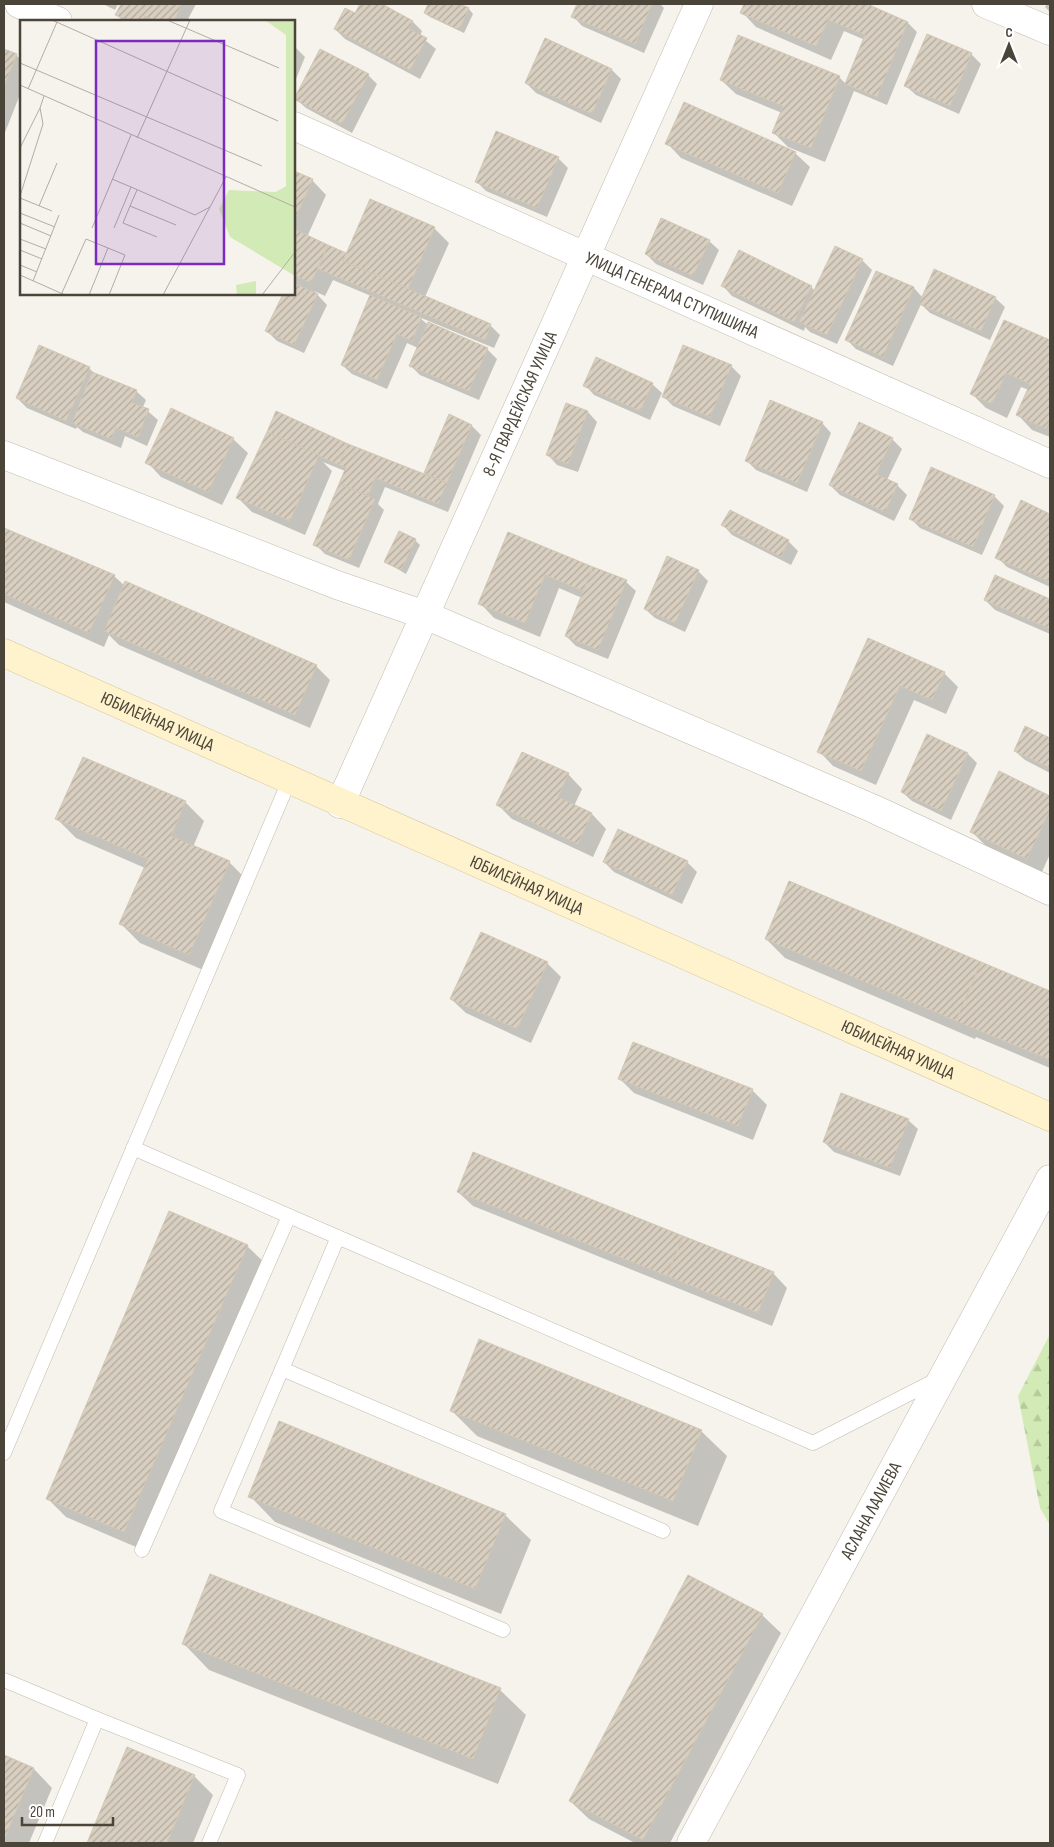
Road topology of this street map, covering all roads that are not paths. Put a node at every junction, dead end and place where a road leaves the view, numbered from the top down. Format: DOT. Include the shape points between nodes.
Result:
graph roads {
  1 [pos="19,4"];
  2 [pos="699,4"];
  3 [pos="986,4"];
  4 [pos="56,20"];
  5 [pos="1050,31"];
  6 [pos="295,126"];
  7 [pos="585,256"];
  8 [pos="4,455"];
  9 [pos="1050,464"];
  10 [pos="425,615"];
  11 [pos="4,653"];
  12 [pos="289,781"];
  13 [pos="340,804"];
  14 [pos="1050,891"];
  15 [pos="1050,1117"];
  16 [pos="133,1148"];
  17 [pos="1050,1179"];
  18 [pos="289,1216"];
  19 [pos="338,1237"];
  20 [pos="282,1369"];
  21 [pos="944,1376"];
  22 [pos="4,1453"];
  23 [pos="663,1530"];
  24 [pos="142,1550"];
  25 [pos="503,1630"];
  26 [pos="4,1680"];
  27 [pos="97,1719"];
  28 [pos="45,1843"];
  29 [pos="209,1843"];
  30 [pos="692,1843"];
  1 -- 4 [label="street"];
  2 -- 7 [label="street, 8-Я ГВАРДЕЙСКАЯ УЛИЦА"];
  3 -- 5 [label="street"];
  6 -- 7 [label="street, УЛИЦА ГЕНЕРАЛА СТУПИШИНА"];
  7 -- 9 [label="street, УЛИЦА ГЕНЕРАЛА СТУПИШИНА"];
  7 -- 10 [label="street, 8-Я ГВАРДЕЙСКАЯ УЛИЦА"];
  8 -- 10 [label="street"];
  10 -- 13 [label="street, 8-Я ГВАРДЕЙСКАЯ УЛИЦА"];
  10 -- 14 [label="street" via="874,809"];
  11 -- 12 [label="main road, ЮБИЛЕЙНАЯ УЛИЦА"];
  12 -- 13 [label="main road, ЮБИЛЕЙНАЯ УЛИЦА"];
  12 -- 16 [label="lane"];
  13 -- 15 [label="main road, ЮБИЛЕЙНАЯ УЛИЦА"];
  16 -- 18 [label="lane"];
  16 -- 22 [label="lane"];
  17 -- 21 [label="street, АСЛАНА ЛАЛИЕВА"];
  18 -- 19 [label="lane"];
  18 -- 24 [label="lane"];
  19 -- 20 [label="lane"];
  19 -- 21 [label="lane" via="813,1443"];
  20 -- 23 [label="lane"];
  20 -- 25 [label="lane" via="221,1511"];
  21 -- 30 [label="street, АСЛАНА ЛАЛИЕВА"];
  26 -- 27 [label="lane"];
  27 -- 28 [label="lane"];
  27 -- 29 [label="lane" via="238,1774"];
}
